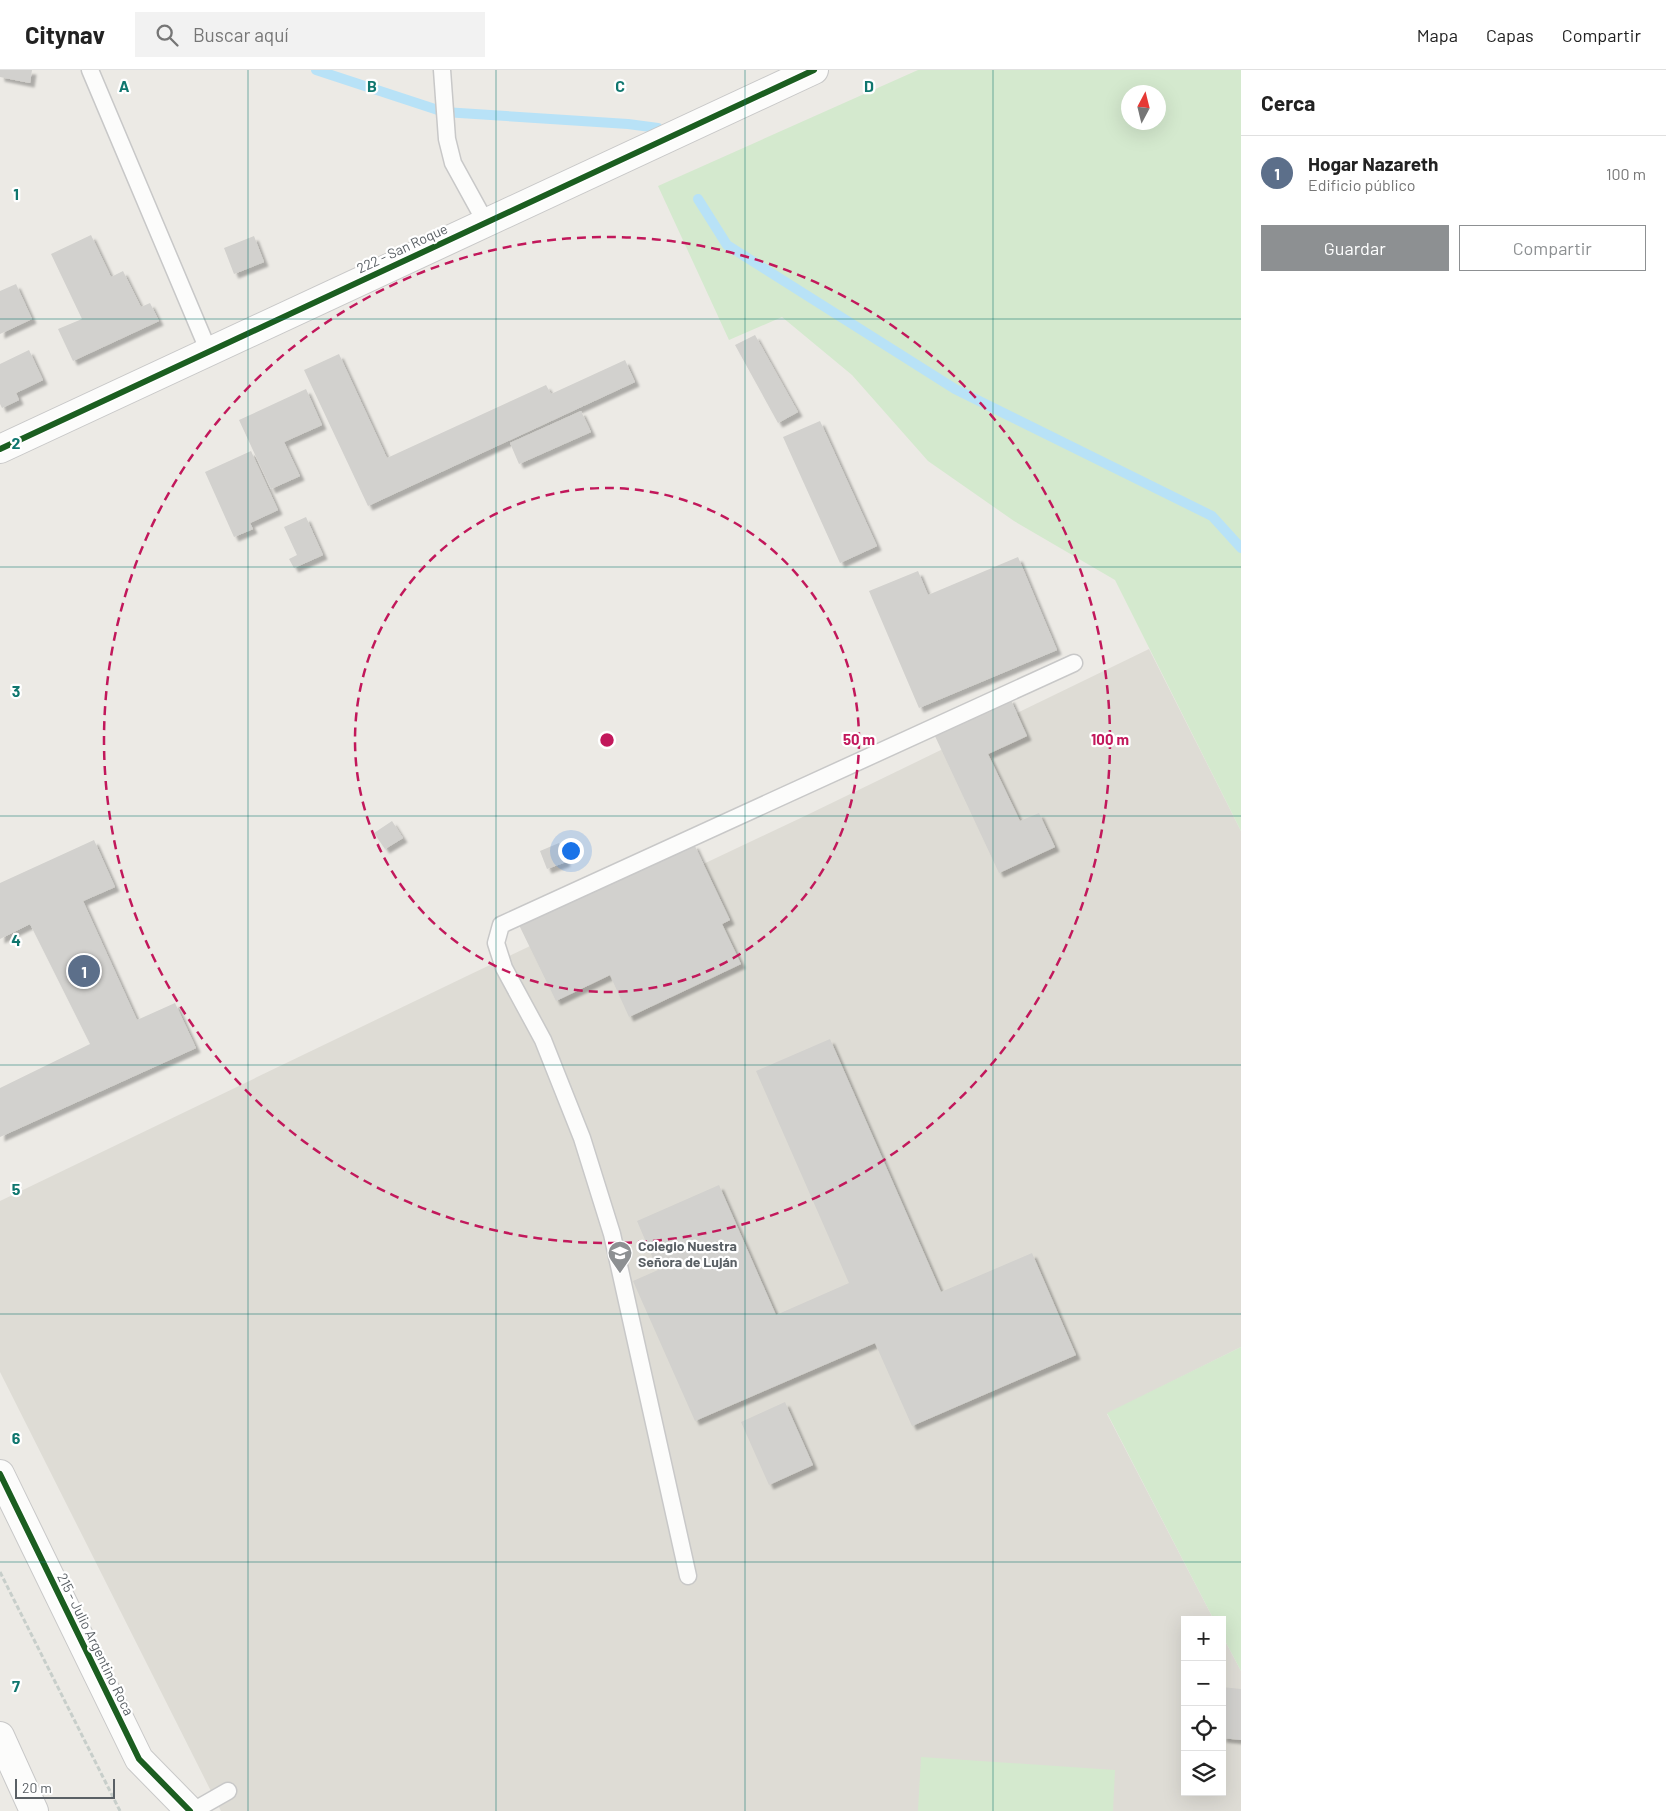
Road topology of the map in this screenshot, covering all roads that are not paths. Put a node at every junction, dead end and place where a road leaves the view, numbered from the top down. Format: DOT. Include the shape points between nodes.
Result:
graph roads {
  1 [pos="90,70"];
  2 [pos="442,70"];
  3 [pos="814,70"];
  4 [pos="486,223"];
  5 [pos="209,352"];
  6 [pos="0,449"];
  7 [pos="1074,663"];
  8 [pos="0,1474"];
  9 [pos="688,1576"];
  10 [pos="0,1736"];
  11 [pos="228,1791"];
  12 [pos="34,1811"];
  13 [pos="192,1811"];
  1 -- 5 [label="lane"];
  2 -- 4 [label="lane" via="447,139 453,164"];
  3 -- 4 [label="street, 222 - San Roque"];
  4 -- 5 [label="street, 222 - San Roque"];
  5 -- 6 [label="street, 222 - San Roque"];
  7 -- 9 [label="lane" via="501,925 496,943 504,968 543,1040 582,1138 612,1234"];
  8 -- 13 [label="street, 215 - Julio Argentino Roca" via="139,1759"];
  10 -- 12 [label="street"];
  11 -- 13 [label="lane"];
}
